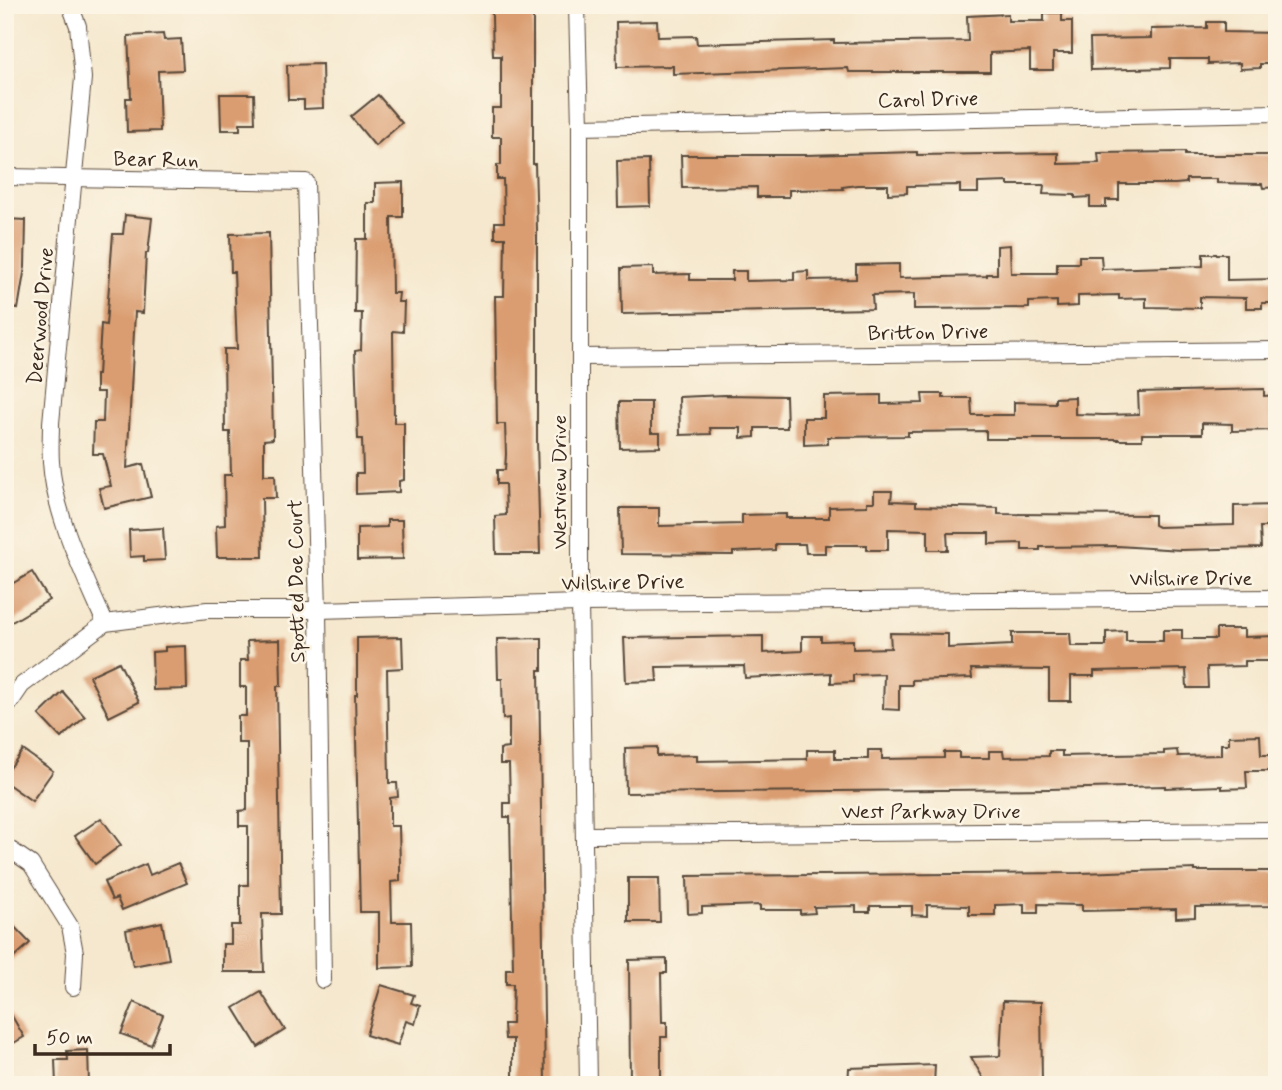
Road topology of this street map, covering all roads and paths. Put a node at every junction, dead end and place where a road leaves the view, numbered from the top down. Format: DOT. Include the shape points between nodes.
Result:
graph roads {
  1 [pos="70,5"];
  2 [pos="577,5"];
  3 [pos="1277,113"];
  4 [pos="580,127"];
  5 [pos="5,177"];
  6 [pos="73,179"];
  7 [pos="306,181"];
  8 [pos="1277,350"];
  9 [pos="580,356"];
  10 [pos="1277,598"];
  11 [pos="580,603"];
  12 [pos="318,610"];
  13 [pos="105,623"];
  14 [pos="5,709"];
  15 [pos="1277,830"];
  16 [pos="585,835"];
  17 [pos="5,846"];
  18 [pos="323,980"];
  19 [pos="73,988"];
  20 [pos="587,1085"];
  1 -- 6 [label="street, Deerwood Drive" via="78,26 83,78"];
  2 -- 4 [label="street, Westview Drive"];
  3 -- 4 [label="street, Carol Drive"];
  4 -- 9 [label="street, Westview Drive"];
  5 -- 6 [label="street, Bear Run"];
  6 -- 7 [label="street, Bear Run"];
  6 -- 13 [label="street, Deerwood Drive" via="51,464 62,513"];
  7 -- 12 [label="street, Spotted Doe Court"];
  8 -- 9 [label="street, Britton Drive"];
  9 -- 11 [label="street, Westview Drive"];
  10 -- 11 [label="street, Wilshire Drive"];
  11 -- 12 [label="street, Wilshire Drive"];
  11 -- 16 [label="street, Westview Drive"];
  12 -- 13 [label="street, Wilshire Drive" via="206,610"];
  12 -- 18 [label="street, Spotted Doe Court"];
  13 -- 14 [label="street, Wilshire Drive" via="22,685"];
  15 -- 16 [label="street, West Parkway Drive"];
  16 -- 20 [label="street, Westview Drive"];
  17 -- 19 [label="street" via="31,864 70,926 75,953"];
}
